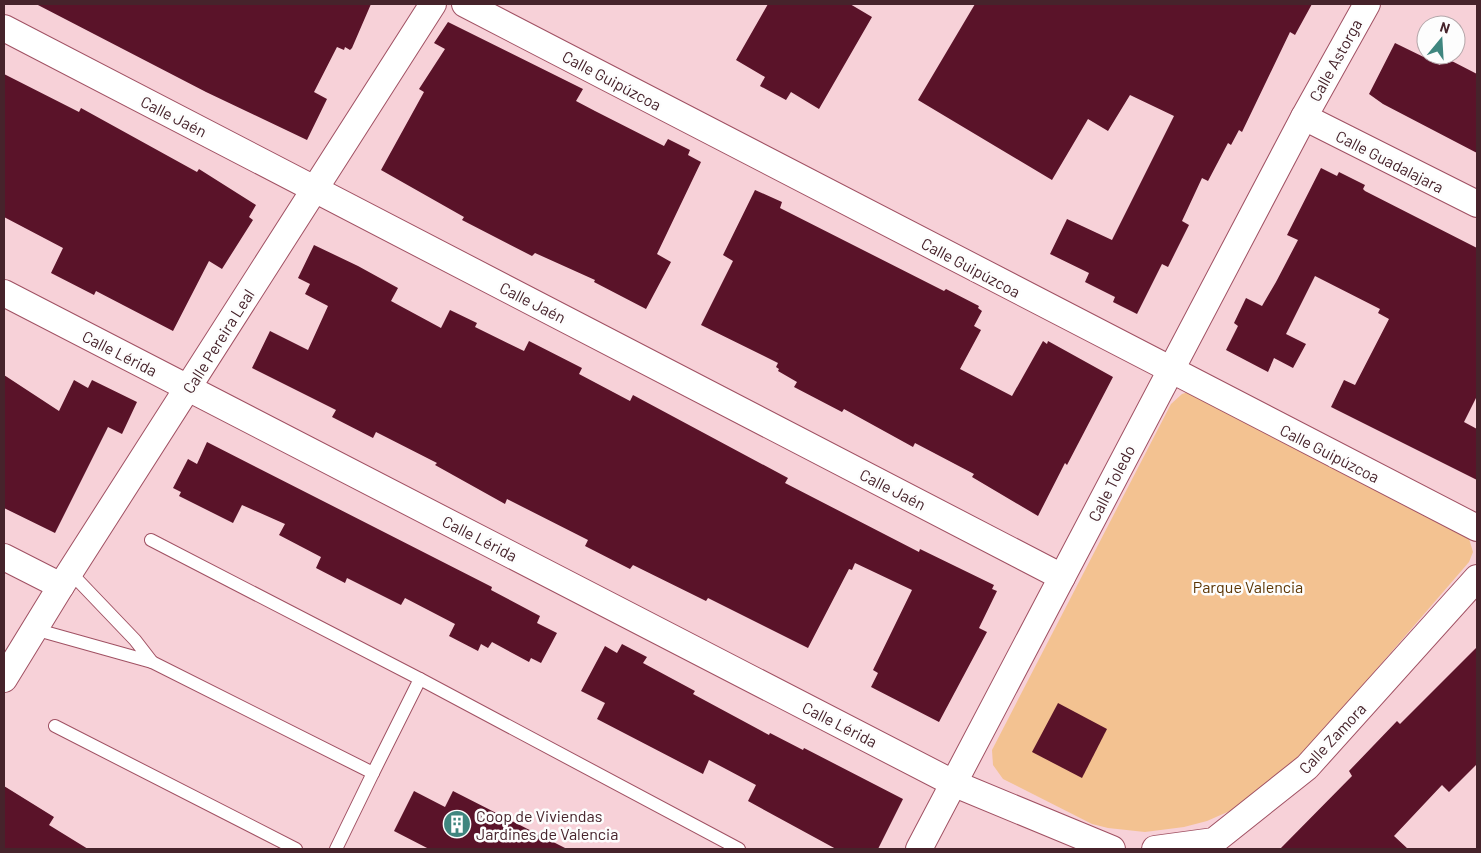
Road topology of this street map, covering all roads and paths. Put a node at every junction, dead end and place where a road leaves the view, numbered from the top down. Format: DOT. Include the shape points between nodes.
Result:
graph roads {
  1 [pos="433,4"];
  2 [pos="465,4"];
  3 [pos="1367,4"];
  4 [pos="4,28"];
  5 [pos="1304,117"];
  6 [pos="315,188"];
  7 [pos="1477,204"];
  8 [pos="4,293"];
  9 [pos="1169,371"];
  10 [pos="189,388"];
  11 [pos="1477,528"];
  12 [pos="151,540"];
  13 [pos="4,558"];
  14 [pos="1062,577"];
  15 [pos="1477,578"];
  16 [pos="65,579"];
  17 [pos="34,630"];
  18 [pos="152,662"];
  19 [pos="4,679"];
  20 [pos="420,679"];
  21 [pos="55,726"];
  22 [pos="373,773"];
  23 [pos="955,784"];
  24 [pos="296,849"];
  25 [pos="336,849"];
  26 [pos="739,849"];
  27 [pos="919,849"];
  28 [pos="1112,849"];
  29 [pos="1155,849"];
  1 -- 6 [label="street, Calle Pereira Leal"];
  2 -- 9 [label="street, Calle Guipúzcoa"];
  3 -- 5 [label="street, Calle Astorga"];
  4 -- 6 [label="street, Calle Jaén"];
  5 -- 7 [label="street, Calle Guadalajara"];
  5 -- 9 [label="street, Calle Toledo"];
  6 -- 10 [label="street, Calle Pereira Leal"];
  6 -- 14 [label="street, Calle Jaén"];
  8 -- 10 [label="street, Calle Lérida"];
  9 -- 11 [label="street, Calle Guipúzcoa"];
  9 -- 14 [label="street, Calle Toledo"];
  10 -- 16 [label="street, Calle Pereira Leal"];
  10 -- 23 [label="street, Calle Lérida"];
  12 -- 20 [label="lane"];
  13 -- 16 [label="street"];
  14 -- 23 [label="street, Calle Toledo"];
  15 -- 29 [label="street, Calle Zamora" via="1307,767 1214,841"];
  16 -- 17 [label="street, Calle Pereira Leal"];
  16 -- 18 [label="lane" via="134,640"];
  17 -- 18 [label="lane"];
  17 -- 19 [label="street, Calle Pereira Leal"];
  18 -- 22 [label="lane"];
  20 -- 22 [label="lane"];
  20 -- 26 [label="lane"];
  21 -- 24 [label="lane"];
  22 -- 25 [label="lane"];
  23 -- 27 [label="street, Calle Toledo"];
  23 -- 28 [label="street"];
}
